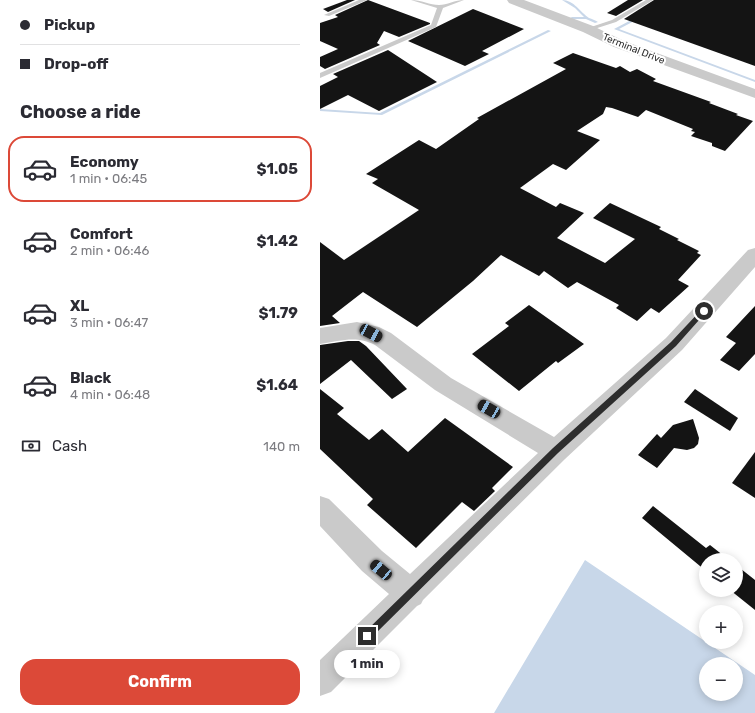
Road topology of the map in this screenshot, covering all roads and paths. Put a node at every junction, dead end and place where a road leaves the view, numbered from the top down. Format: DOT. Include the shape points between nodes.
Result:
graph roads {
  1 [pos="364,0"];
  2 [pos="414,0"];
  3 [pos="461,0"];
  4 [pos="513,0"];
  5 [pos="650,0"];
  6 [pos="440,8"];
  7 [pos="327,15"];
  8 [pos="588,29"];
  9 [pos="320,76"];
  10 [pos="755,94"];
  11 [pos="755,255"];
  12 [pos="320,336"];
  13 [pos="556,451"];
  14 [pos="320,508"];
  15 [pos="411,594"];
  16 [pos="320,681"];
  1 -- 7 [label="lane"];
  2 -- 6 [label="lane"];
  3 -- 6 [label="lane"];
  4 -- 8 [label="street, Terminal Drive"];
  5 -- 8 [label="lane" via="614,21"];
  6 -- 9 [label="lane" via="434,26"];
  8 -- 10 [label="street, Terminal Drive" via="619,44"];
  11 -- 13 [label="street" via="674,344"];
  12 -- 13 [label="street" via="357,330 371,333 383,339 443,384"];
  13 -- 15 [label="street"];
  14 -- 15 [label="street" via="372,561"];
  15 -- 16 [label="street"];
}
